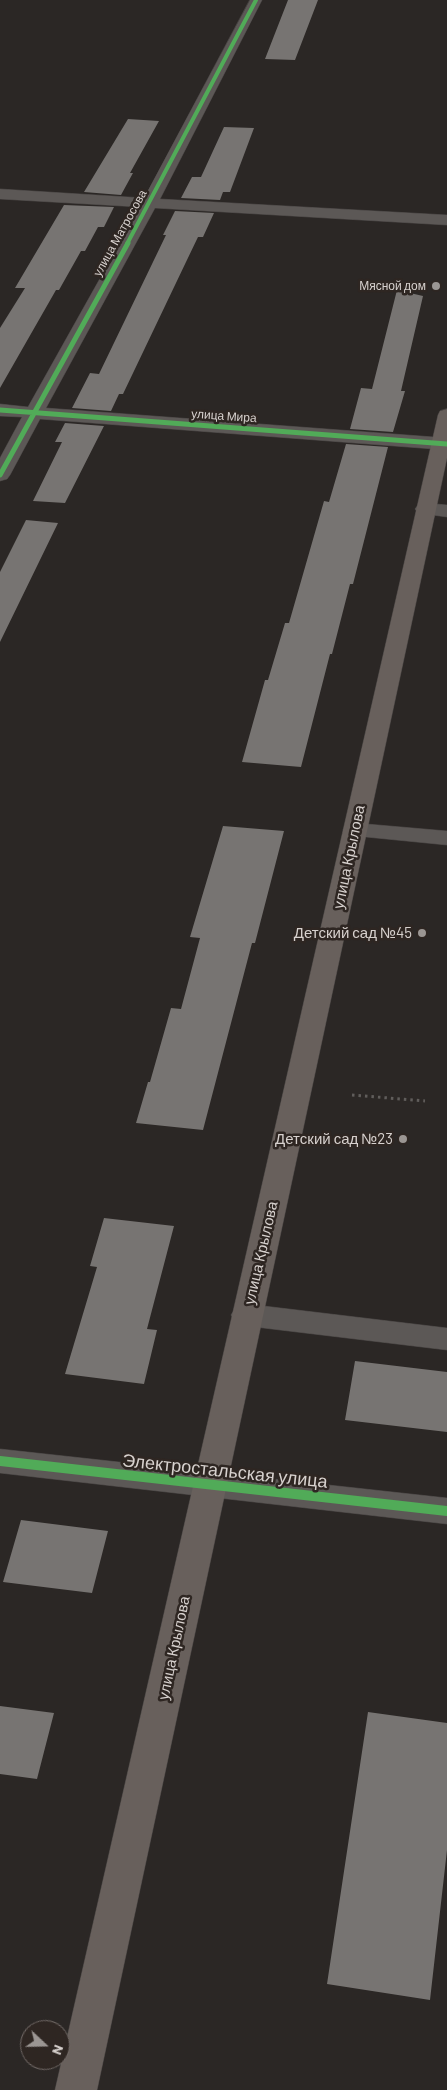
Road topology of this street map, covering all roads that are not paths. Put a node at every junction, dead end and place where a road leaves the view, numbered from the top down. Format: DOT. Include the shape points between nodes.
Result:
graph roads {
  1 [pos="256,0"];
  2 [pos="0,194"];
  3 [pos="150,202"];
  4 [pos="447,220"];
  5 [pos="0,410"];
  6 [pos="34,413"];
  7 [pos="445,434"];
  8 [pos="0,475"];
  9 [pos="436,510"];
  10 [pos="355,830"];
  11 [pos="447,838"];
  12 [pos="247,1315"];
  13 [pos="447,1339"];
  14 [pos="0,1461"];
  15 [pos="210,1484"];
  16 [pos="447,1511"];
  17 [pos="76,2090"];
  1 -- 3 [label="street, улица Матросова"];
  2 -- 3 [label="street"];
  3 -- 4 [label="street"];
  3 -- 6 [label="street, улица Матросова"];
  5 -- 6 [label="street, улица Мира"];
  6 -- 7 [label="street, улица Мира"];
  6 -- 8 [label="street, улица Матросова"];
  7 -- 9 [label="main road, улица Крылова"];
  9 -- 10 [label="main road, улица Крылова"];
  10 -- 11 [label="street"];
  10 -- 12 [label="main road, улица Крылова"];
  12 -- 13 [label="street"];
  12 -- 15 [label="main road, улица Крылова"];
  14 -- 15 [label="street, Электростальская улица"];
  15 -- 16 [label="street, Электростальская улица"];
  15 -- 17 [label="main road, улица Крылова"];
}
